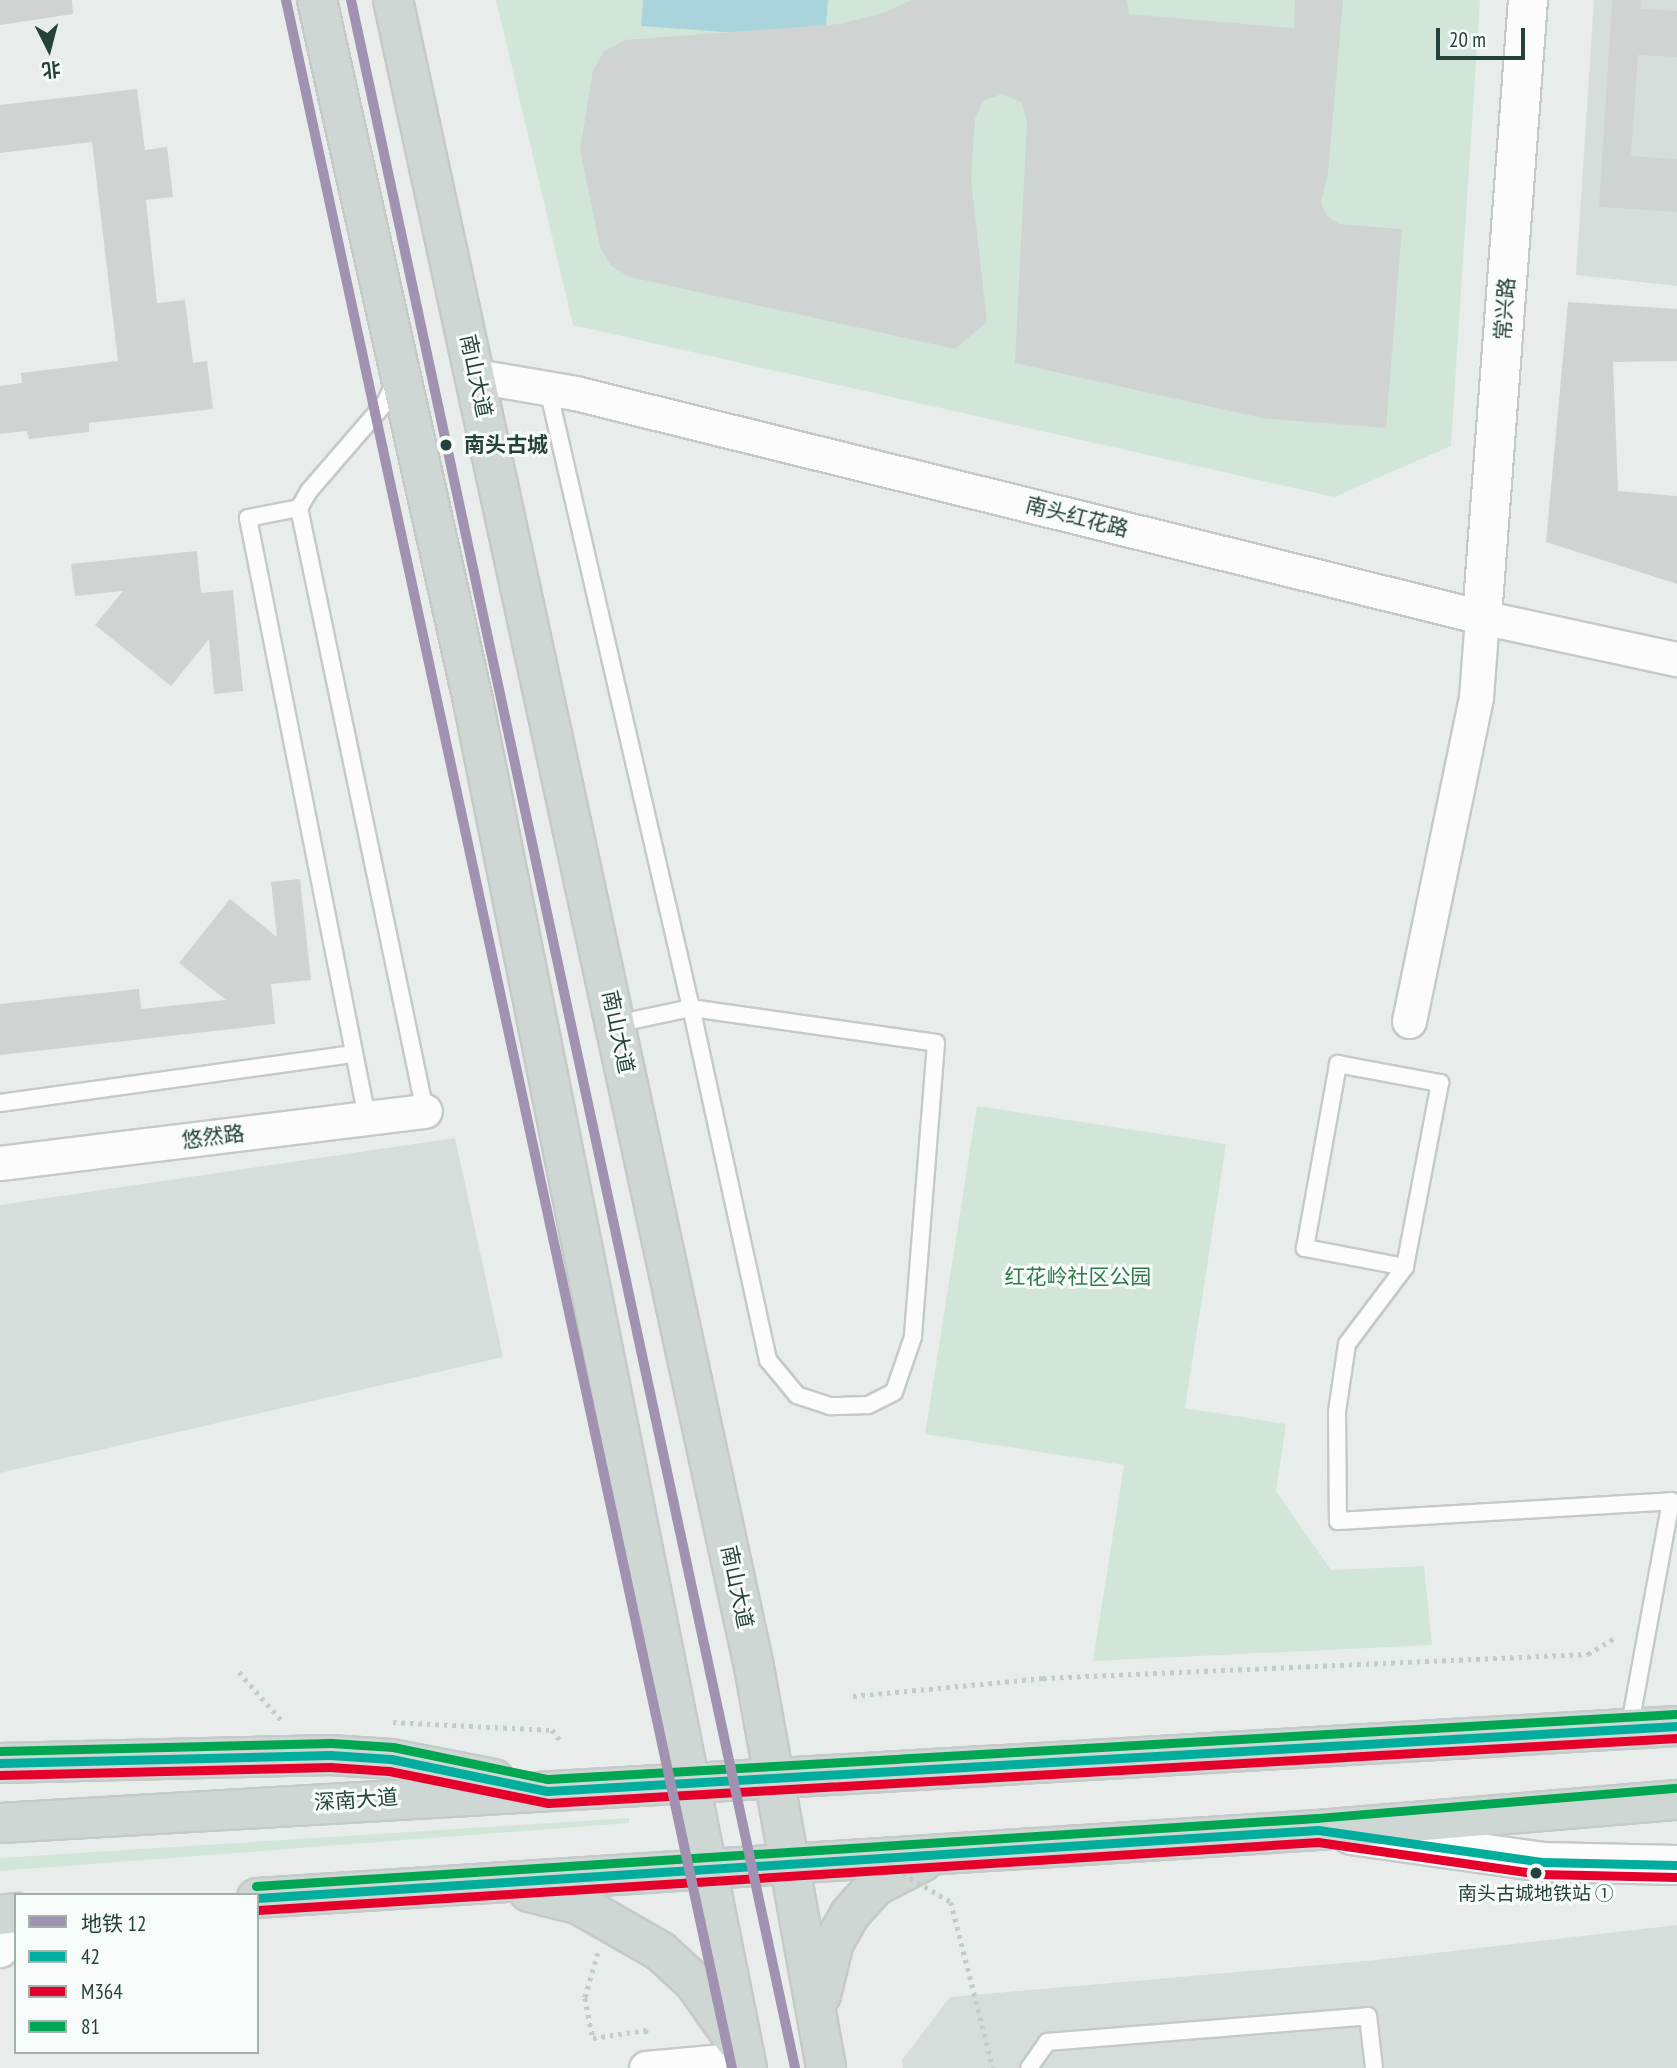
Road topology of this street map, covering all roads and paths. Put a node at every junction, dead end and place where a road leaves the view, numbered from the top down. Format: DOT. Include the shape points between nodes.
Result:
graph roads {
  1 [pos="317,0"];
  2 [pos="393,0"];
  3 [pos="1528,0"];
  4 [pos="400,374"];
  5 [pos="476,376"];
  6 [pos="548,389"];
  7 [pos="299,508"];
  8 [pos="1482,617"];
  9 [pos="1677,659"];
  10 [pos="691,1008"];
  11 [pos="1409,1021"];
  12 [pos="616,1024"];
  13 [pos="354,1054"];
  14 [pos="0,1103"];
  15 [pos="425,1111"];
  16 [pos="367,1118"];
  17 [pos="0,1163"];
  18 [pos="1405,1267"];
  19 [pos="1616,1637"];
  20 [pos="239,1672"];
  21 [pos="853,1696"];
  22 [pos="285,1724"];
  23 [pos="382,1724"];
  24 [pos="1677,1726"];
  25 [pos="1629,1728"];
  26 [pos="562,1743"];
  27 [pos="0,1763"];
  28 [pos="775,1779"];
  29 [pos="693,1785"];
  30 [pos="547,1791"];
  31 [pos="1677,1800"];
  32 [pos="0,1823"];
  33 [pos="1318,1830"];
  34 [pos="950,1853"];
  35 [pos="792,1865"];
  36 [pos="888,1865"];
  37 [pos="1677,1865"];
  38 [pos="708,1870"];
  39 [pos="472,1885"];
  40 [pos="259,1898"];
  41 [pos="14,1938"];
  42 [pos="599,1948"];
  43 [pos="0,1950"];
  44 [pos="818,2028"];
  45 [pos="646,2030"];
  46 [pos="746,2063"];
  47 [pos="646,2068"];
  48 [pos="826,2068"];
  49 [pos="993,2068"];
  50 [pos="1029,2068"];
  51 [pos="1374,2068"];
  1 -- 4 [label="main road"];
  2 -- 5 [label="main road, 南山大道"];
  3 -- 8 [label="street, 常兴路"];
  4 -- 7 [label="lane" via="385,403"];
  4 -- 29 [label="main road" via="473,701"];
  5 -- 6 [label="street, 南头红花路"];
  5 -- 12 [label="main road, 南山大道"];
  6 -- 8 [label="street, 南头红花路"];
  6 -- 10 [label="lane"];
  7 -- 13 [label="lane" via="248,518"];
  7 -- 15 [label="lane"];
  8 -- 9 [label="street, 南头红花路"];
  8 -- 11 [label="street" via="1476,697"];
  10 -- 10 [label="lane" via="768,1360 797,1395 830,1406 868,1405 894,1392 913,1337 936,1042"];
  10 -- 12 [label="lane"];
  12 -- 28 [label="main road, 南山大道"];
  13 -- 14 [label="lane"];
  13 -- 16 [label="lane"];
  15 -- 16 [label="street, 悠然路"];
  16 -- 17 [label="street, 悠然路"];
  18 -- 18 [label="lane" via="1440,1083 1338,1065 1305,1248"];
  18 -- 25 [label="lane" via="1347,1344 1337,1412 1338,1521 1671,1501"];
  19 -- 21 [label="path" via="1588,1654 1043,1678"];
  20 -- 22 [label="path"];
  23 -- 26 [label="path" via="434,1722 552,1730"];
  24 -- 25 [label="main road, 深南大道"];
  25 -- 28 [label="main road, 深南大道"];
  27 -- 30 [label="main road" via="330,1755 391,1759"];
  28 -- 29 [label="main road, 深南大道"];
  28 -- 35 [label="main road, 南山大道"];
  29 -- 30 [label="main road, 深南大道"];
  29 -- 38 [label="main road"];
  30 -- 32 [label="main road, 深南大道"];
  31 -- 33 [label="main road"];
  33 -- 34 [label="main road"];
  33 -- 37 [label="street" via="1542,1862"];
  34 -- 35 [label="main road"];
  34 -- 44 [label="main road" via="909,1866 875,1885 850,1914 822,1976"];
  35 -- 38 [label="main road"];
  35 -- 44 [label="main road, 南山大道"];
  36 -- 49 [label="path, bridge" via="951,1902"];
  38 -- 39 [label="main road"];
  38 -- 46 [label="main road"];
  39 -- 40 [label="main road"];
  39 -- 46 [label="main road" via="578,1904 660,1951 719,2012"];
  41 -- 43 [label="street"];
  42 -- 45 [label="path" via="585,1998 593,2038"];
  44 -- 48 [label="main road, 南山大道"];
  46 -- 47 [label="street"];
  50 -- 51 [label="lane" via="1047,2042 1367,2016"];
}
